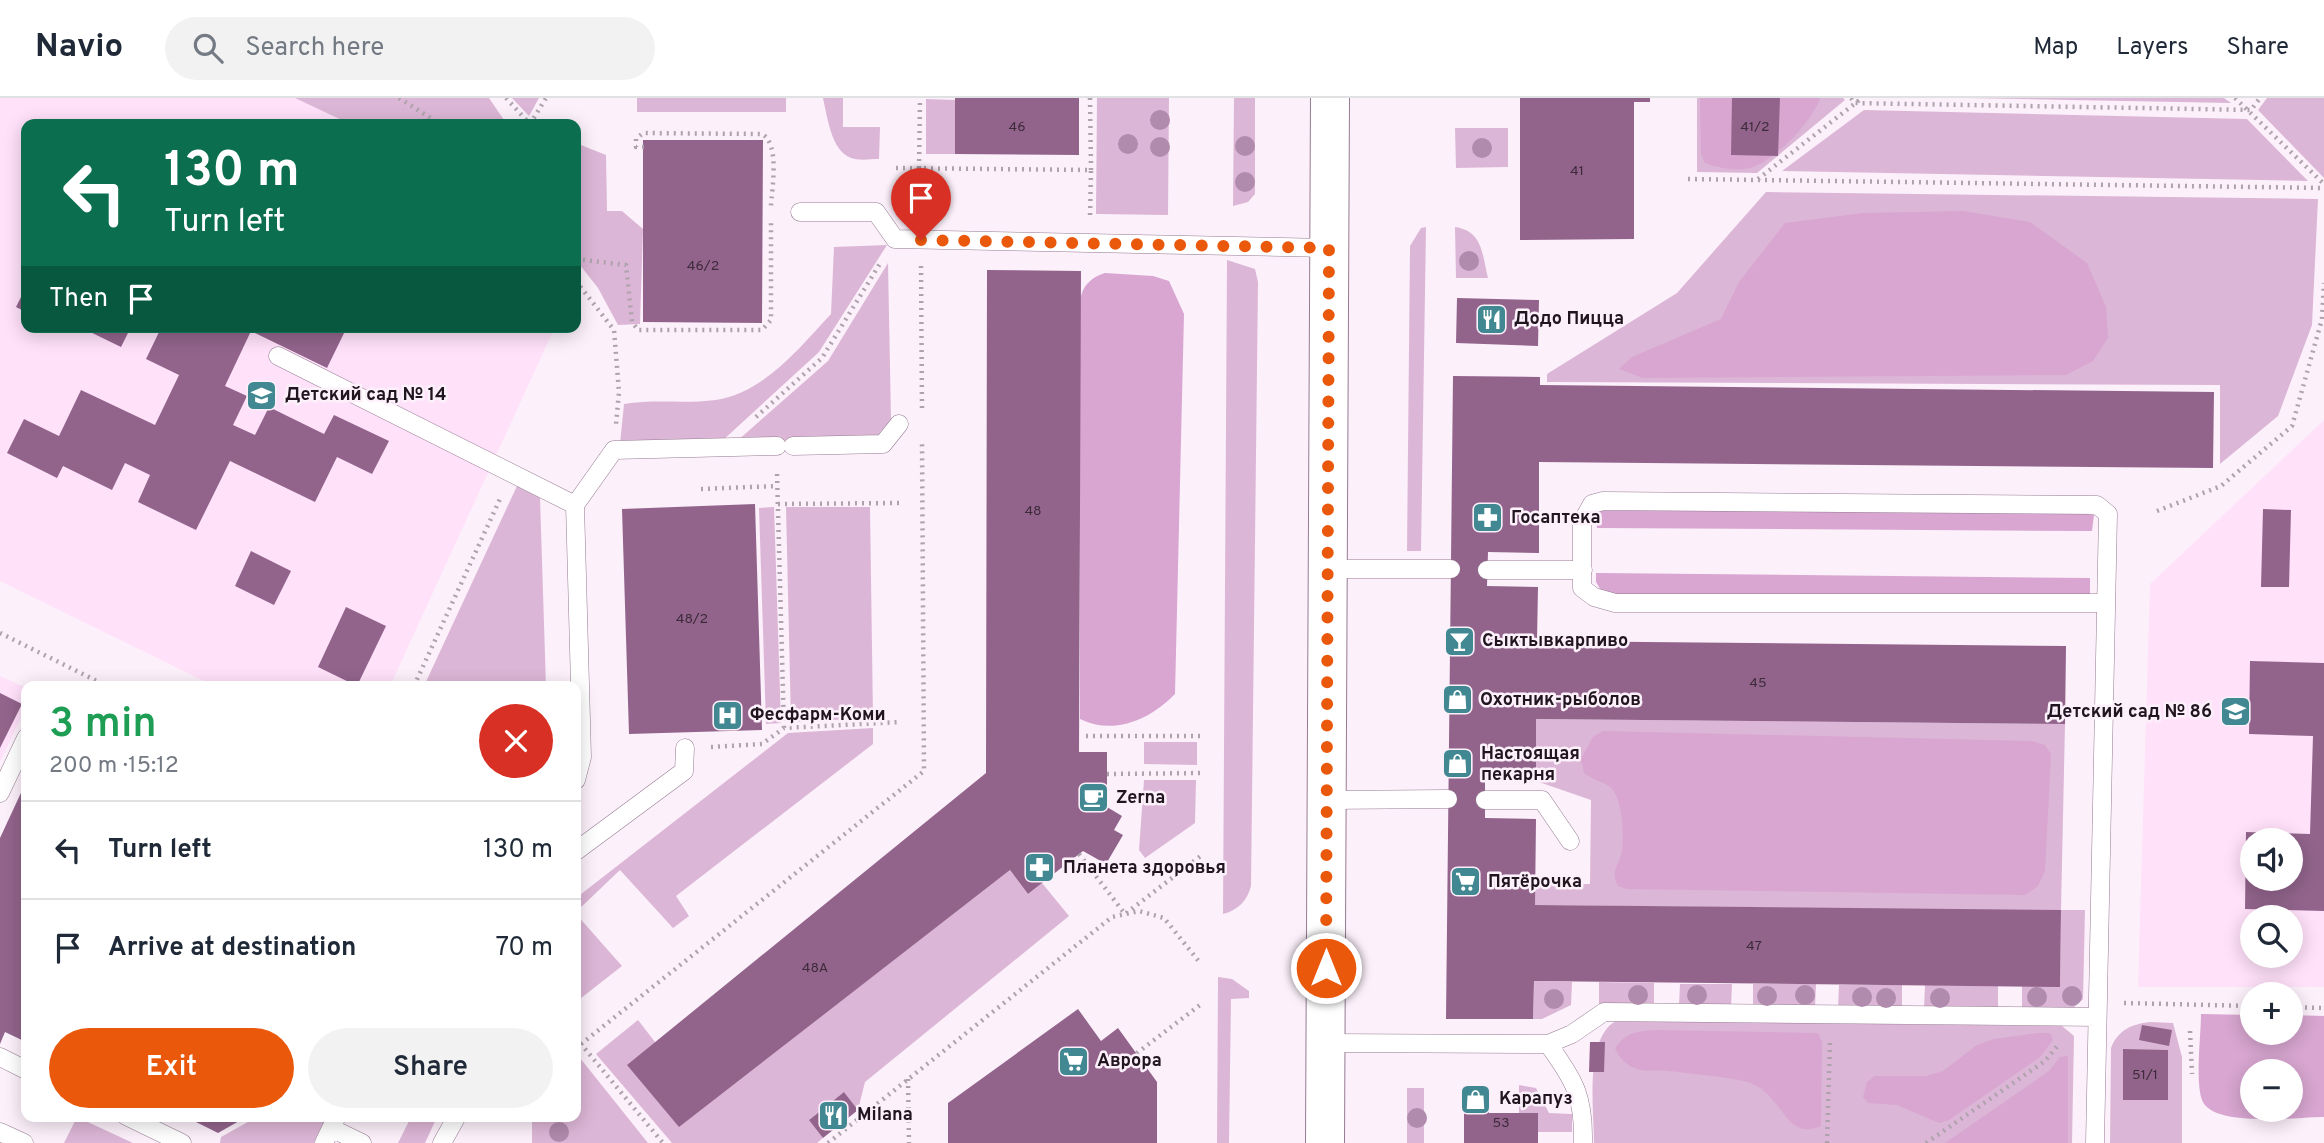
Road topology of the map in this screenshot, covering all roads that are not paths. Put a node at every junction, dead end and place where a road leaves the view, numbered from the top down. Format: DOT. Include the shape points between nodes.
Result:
graph roads {
  1 [pos="1331,98"];
  2 [pos="800,212"];
  3 [pos="1329,248"];
  4 [pos="278,356"];
  5 [pos="899,424"];
  6 [pos="576,505"];
  7 [pos="1328,569"];
  8 [pos="1451,569"];
  9 [pos="1487,570"];
  10 [pos="1583,570"];
  11 [pos="2106,603"];
  12 [pos="580,681"];
  13 [pos="581,715"];
  14 [pos="685,748"];
  15 [pos="21,749"];
  16 [pos="581,761"];
  17 [pos="0,793"];
  18 [pos="1448,799"];
  19 [pos="1326,800"];
  20 [pos="1485,800"];
  21 [pos="1570,841"];
  22 [pos="581,847"];
  23 [pos="2097,1010"];
  24 [pos="1326,1043"];
  25 [pos="1548,1044"];
  26 [pos="0,1057"];
  27 [pos="21,1068"];
  28 [pos="138,1122"];
  29 [pos="454,1122"];
  30 [pos="331,1129"];
  31 [pos="3,1137"];
  32 [pos="24,1143"];
  33 [pos="182,1143"];
  34 [pos="362,1143"];
  35 [pos="442,1143"];
  36 [pos="1325,1143"];
  37 [pos="1583,1143"];
  38 [pos="2095,1143"];
  1 -- 3 [label="main road"];
  2 -- 3 [label="lane" via="876,212 895,239"];
  3 -- 7 [label="main road"];
  4 -- 6 [label="lane"];
  5 -- 6 [label="lane" via="883,444 614,450"];
  6 -- 12 [label="lane"];
  7 -- 8 [label="lane"];
  7 -- 19 [label="main road"];
  9 -- 10 [label="lane"];
  10 -- 11 [label="lane" via="1583,589 1615,603"];
  10 -- 11 [label="lane" via="1582,523 1592,505 1603,501 2097,505 2108,514"];
  11 -- 23 [label="lane"];
  13 -- 16 [label="lane"];
  14 -- 22 [label="lane" via="684,771"];
  15 -- 17 [label="lane"];
  18 -- 19 [label="lane"];
  19 -- 24 [label="main road"];
  20 -- 21 [label="lane" via="1542,800"];
  23 -- 25 [label="lane" via="1604,1012"];
  23 -- 38 [label="lane"];
  24 -- 25 [label="lane"];
  24 -- 36 [label="main road"];
  25 -- 37 [label="lane" via="1579,1094 1584,1111"];
  26 -- 27 [label="lane"];
  28 -- 33 [label="lane"];
  29 -- 35 [label="lane"];
  30 -- 34 [label="lane"];
  31 -- 32 [label="lane"];
}
